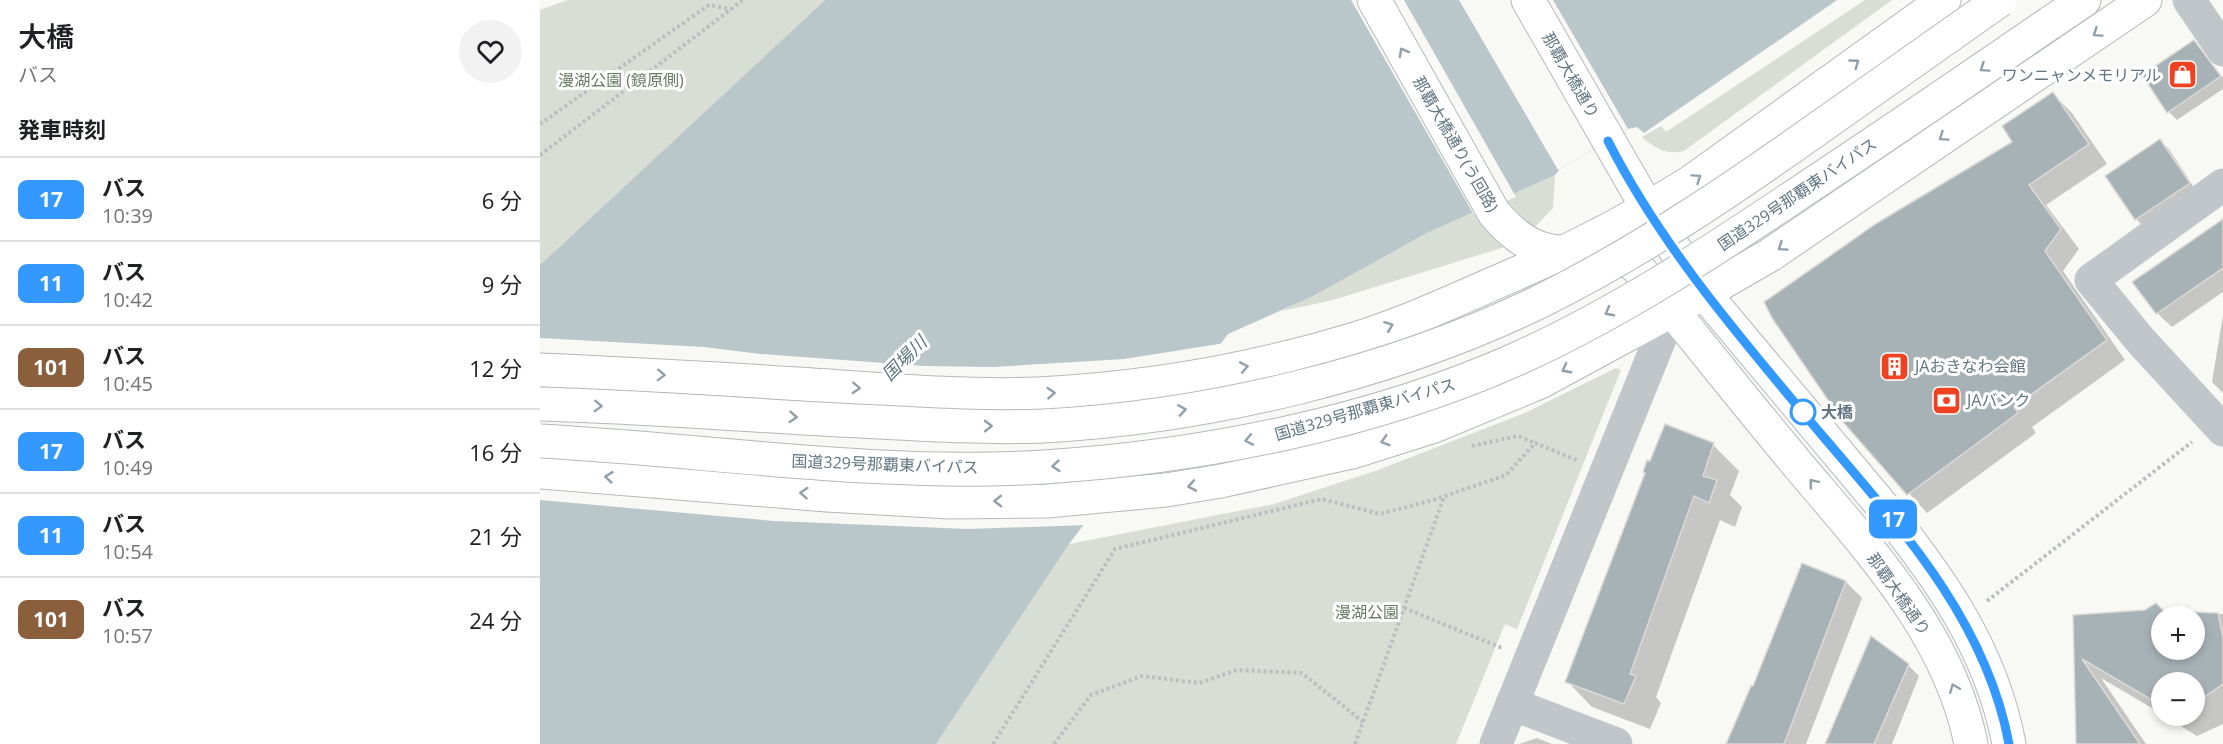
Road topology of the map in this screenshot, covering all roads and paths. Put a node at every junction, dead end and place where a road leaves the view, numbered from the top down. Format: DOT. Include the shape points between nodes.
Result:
graph roads {
  1 [pos="743,0"];
  2 [pos="1374,0"];
  3 [pos="1528,0"];
  4 [pos="1944,0"];
  5 [pos="2000,0"];
  6 [pos="2084,0"];
  7 [pos="2145,0"];
  8 [pos="2189,0"];
  9 [pos="731,9"];
  10 [pos="2223,50"];
  11 [pos="540,124"];
  12 [pos="540,155"];
  13 [pos="2223,184"];
  14 [pos="1648,209"];
  15 [pos="1568,251"];
  16 [pos="1704,293"];
  17 [pos="1672,309"];
  18 [pos="540,370"];
  19 [pos="540,404"];
  20 [pos="2220,427"];
  21 [pos="540,441"];
  22 [pos="1584,463"];
  23 [pos="540,472"];
  24 [pos="1444,496"];
  25 [pos="1404,608"];
  26 [pos="1961,617"];
  27 [pos="1505,649"];
  28 [pos="1512,704"];
  29 [pos="1363,723"];
  30 [pos="993,744"];
  31 [pos="1054,744"];
  32 [pos="1355,744"];
  33 [pos="1496,744"];
  34 [pos="1616,744"];
  35 [pos="1971,744"];
  36 [pos="2009,744"];
  1 -- 9 [label="path"];
  15 -- 2 [label="main road, 那覇大橋通り(う回路), one-way" via="1547,250 1528,243 1494,213"];
  3 -- 14 [label="main road, 那覇大橋通り"];
  14 -- 4 [label="main road, one-way"];
  19 -- 5 [label="main road, one-way, bridge" via="951,426 1041,426 1111,421 1205,406 1368,367 1500,320 1609,264 1709,204"];
  6 -- 21 [label="main road, 国道329号那覇東バイパス, one-way, bridge" via="1739,233 1631,300 1520,357 1384,406 1210,448 1045,467 950,469 823,463"];
  7 -- 16 [label="main road, one-way" via="1770,255"];
  8 -- 10 [label="street"];
  9 -- 11 [label="path" via="709,5"];
  9 -- 12 [label="path"];
  13 -- 20 [label="street" via="2091,280 2140,341"];
  14 -- 15 [label="main road"];
  14 -- 16 [label="main road, 那覇大橋通り"];
  15 -- 17 [label="main road, 那覇大橋通り" via="1602,252 1628,259"];
  18 -- 15 [label="main road, one-way" via="696,376 954,394 1035,394 1158,382 1260,364 1358,338"];
  16 -- 17 [label="main road"];
  16 -- 26 [label="main road, 那覇大橋通り" via="1899,527"];
  17 -- 23 [label="main road, one-way" via="1540,382 1434,426 1352,452 1166,490 1047,501 928,501"];
  17 -- 28 [label="street"];
  35 -- 17 [label="main road, 那覇大橋通り, one-way" via="1957,693 1924,626 1876,560"];
  20 -- 26 [label="path"];
  22 -- 24 [label="path" via="1535,443 1506,475"];
  24 -- 25 [label="path"];
  24 -- 30 [label="path" via="1380,514 1322,499 1115,549"];
  25 -- 27 [label="path"];
  25 -- 29 [label="path"];
  26 -- 36 [label="main road, 那覇大橋通り" via="1989,672"];
  28 -- 33 [label="street"];
  28 -- 34 [label="street"];
  29 -- 31 [label="path" via="1302,673 1237,670 1199,682 1142,676 1091,695"];
  29 -- 32 [label="path"];
}
